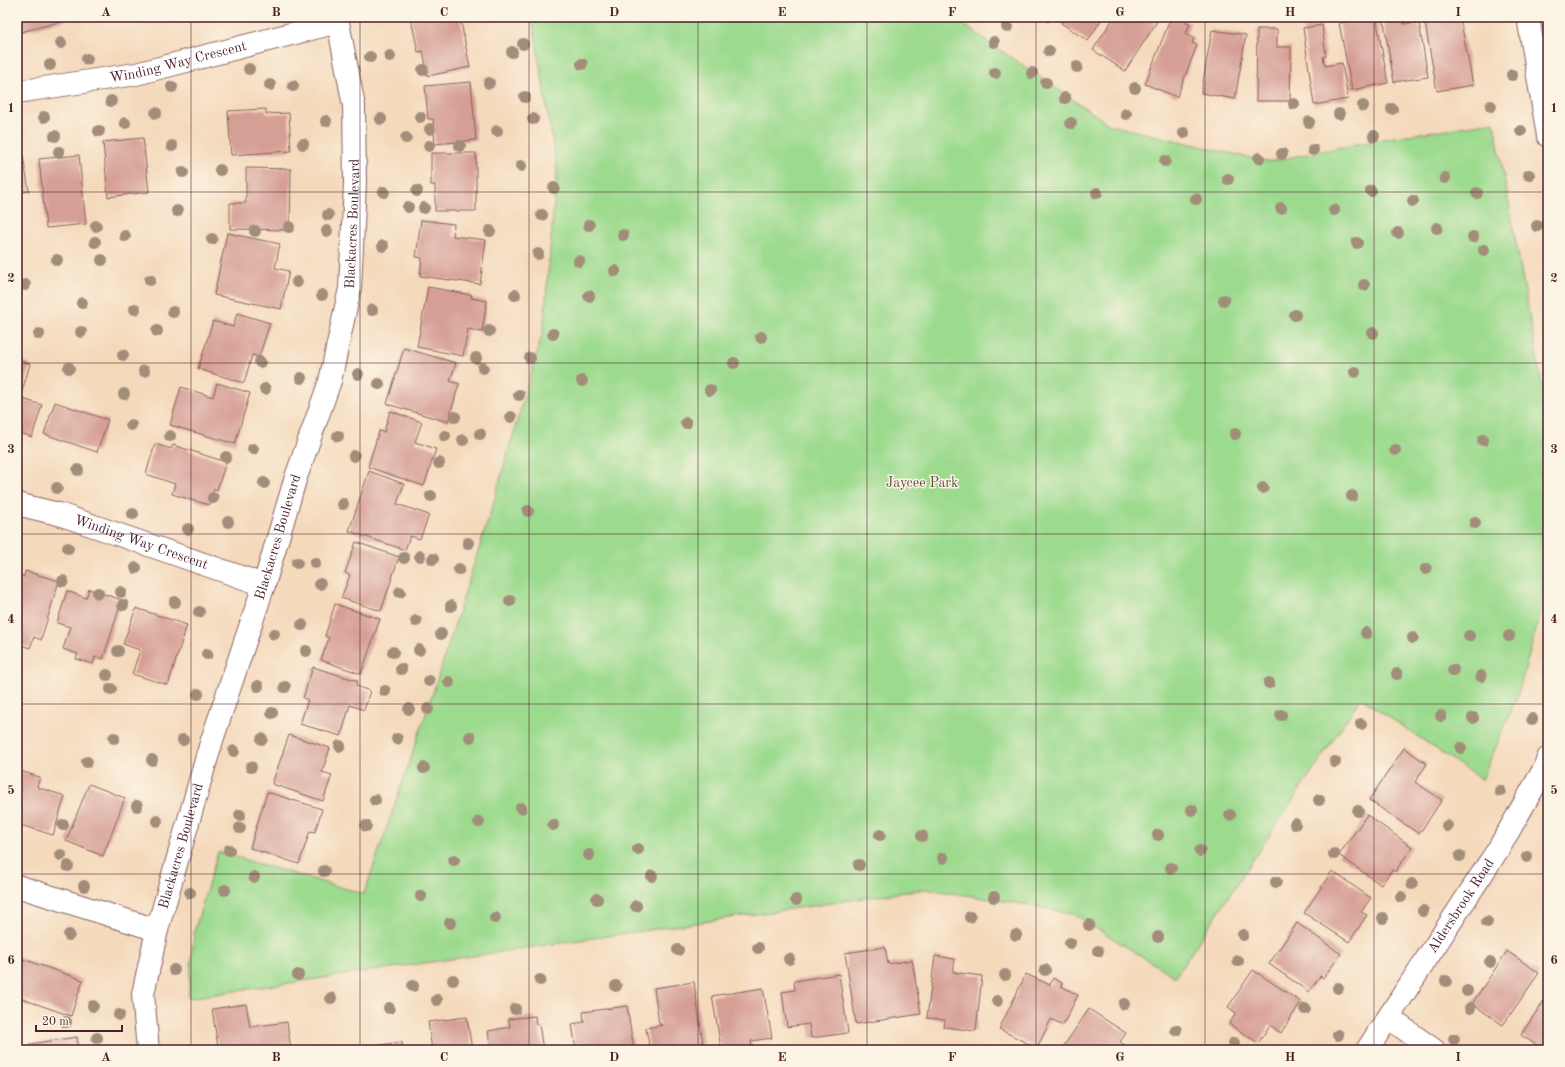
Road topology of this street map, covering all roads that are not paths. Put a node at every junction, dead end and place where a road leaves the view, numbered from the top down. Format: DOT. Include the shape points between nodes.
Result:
graph roads {
  1 [pos="1528,17"];
  2 [pos="337,20"];
  3 [pos="17,92"];
  4 [pos="1548,136"];
  5 [pos="17,504"];
  6 [pos="264,585"];
  7 [pos="1548,758"];
  8 [pos="17,886"];
  9 [pos="157,930"];
  10 [pos="1389,1018"];
  11 [pos="148,1050"];
  12 [pos="1367,1050"];
  13 [pos="1434,1050"];
  1 -- 4 [label="street"];
  2 -- 3 [label="street, Winding Way Crescent" via="136,74"];
  2 -- 6 [label="street, Blackacres Boulevard" via="354,106 355,183 350,288 330,381"];
  5 -- 6 [label="street, Winding Way Crescent" via="62,515"];
  6 -- 9 [label="street, Blackacres Boulevard" via="211,743"];
  7 -- 10 [label="street, Aldersbrook Road" via="1500,848"];
  8 -- 9 [label="street"];
  9 -- 11 [label="street, Blackacres Boulevard" via="143,994"];
  10 -- 12 [label="street, Aldersbrook Road"];
  10 -- 13 [label="street"];
}
